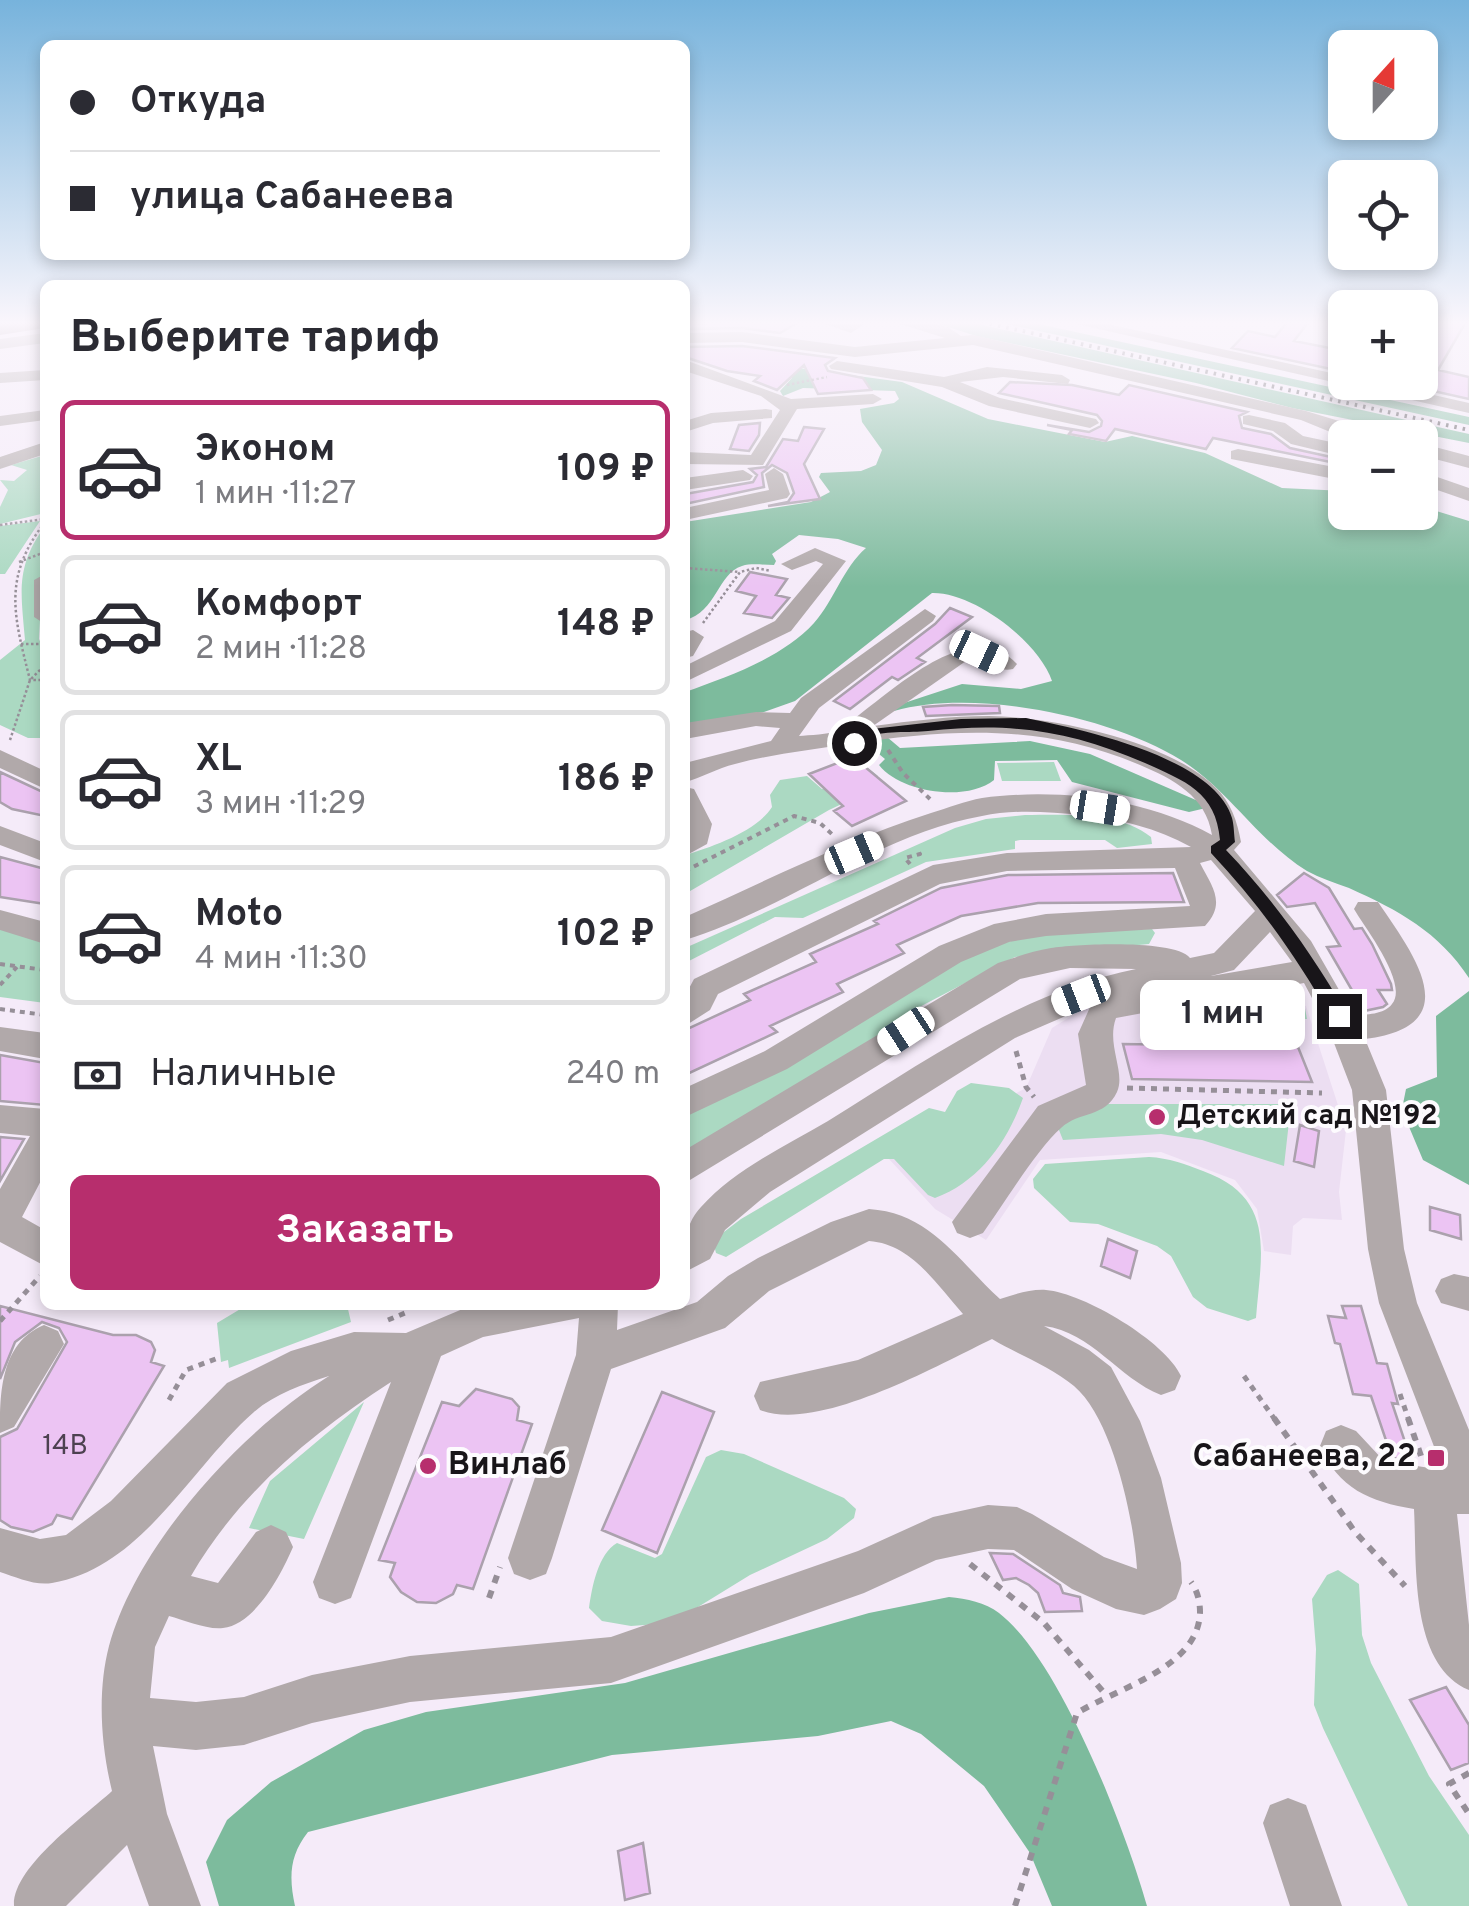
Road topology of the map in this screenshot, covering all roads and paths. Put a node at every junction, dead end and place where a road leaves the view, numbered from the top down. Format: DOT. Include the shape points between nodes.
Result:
graph roads {
  1 [pos="788,409"];
  2 [pos="1026,409"];
  3 [pos="1197,409"];
  4 [pos="1259,409"];
  5 [pos="40,411"];
  6 [pos="0,412"];
  7 [pos="40,412"];
  8 [pos="766,414"];
  9 [pos="0,421"];
  10 [pos="1090,423"];
  11 [pos="690,425"];
  12 [pos="1328,427"];
  13 [pos="1328,447"];
  14 [pos="40,450"];
  15 [pos="1438,453"];
  16 [pos="1238,455"];
  17 [pos="690,459"];
  18 [pos="1469,462"];
  19 [pos="0,463"];
  20 [pos="748,469"];
  21 [pos="1328,472"];
  22 [pos="690,483"];
  23 [pos="1438,484"];
  24 [pos="1469,496"];
  25 [pos="760,499"];
  26 [pos="1438,500"];
  27 [pos="1469,512"];
  28 [pos="690,513"];
  29 [pos="40,521"];
  30 [pos="0,525"];
  31 [pos="40,528"];
  32 [pos="40,554"];
  33 [pos="20,562"];
  34 [pos="792,564"];
  35 [pos="690,568"];
  36 [pos="740,572"];
  37 [pos="821,581"];
  38 [pos="925,616"];
  39 [pos="695,641"];
  40 [pos="21,644"];
  41 [pos="40,644"];
  42 [pos="718,661"];
  43 [pos="1005,664"];
  44 [pos="40,670"];
  45 [pos="690,673"];
  46 [pos="30,680"];
  47 [pos="40,680"];
  48 [pos="795,721"];
  49 [pos="690,730"];
  50 [pos="14,733"];
  51 [pos="864,734"];
  52 [pos="779,747"];
  53 [pos="0,758"];
  54 [pos="802,766"];
  55 [pos="690,773"];
  56 [pos="40,778"];
  57 [pos="934,803"];
  58 [pos="690,809"];
  59 [pos="0,835"];
  60 [pos="840,841"];
  61 [pos="690,843"];
  62 [pos="40,851"];
  63 [pos="1200,854"];
  64 [pos="690,868"];
  65 [pos="1368,909"];
  66 [pos="1272,912"];
  67 [pos="0,920"];
  68 [pos="690,927"];
  69 [pos="40,932"];
  70 [pos="1224,962"];
  71 [pos="0,964"];
  72 [pos="17,968"];
  73 [pos="40,970"];
  74 [pos="1313,970"];
  75 [pos="0,985"];
  76 [pos="0,1009"];
  77 [pos="690,1009"];
  78 [pos="40,1014"];
  79 [pos="1004,1029"];
  80 [pos="1345,1030"];
  81 [pos="0,1039"];
  82 [pos="40,1045"];
  83 [pos="1102,1087"];
  84 [pos="1322,1092"];
  85 [pos="690,1101"];
  86 [pos="1050,1116"];
  87 [pos="0,1119"];
  88 [pos="40,1123"];
  89 [pos="40,1149"];
  90 [pos="690,1165"];
  91 [pos="970,1222"];
  92 [pos="690,1252"];
  93 [pos="40,1259"];
  94 [pos="40,1266"];
  95 [pos="539,1310"];
  96 [pos="599,1310"];
  97 [pos="994,1318"];
  98 [pos="0,1321"];
  99 [pos="44,1344"];
  100 [pos="416,1347"];
  101 [pos="596,1354"];
  102 [pos="221,1357"];
  103 [pos="1161,1376"];
  104 [pos="1244,1376"];
  105 [pos="774,1396"];
  106 [pos="169,1400"];
  107 [pos="0,1413"];
  108 [pos="1341,1446"];
  109 [pos="1458,1482"];
  110 [pos="934,1539"];
  111 [pos="271,1548"];
  112 [pos="0,1550"];
  113 [pos="516,1560"];
  114 [pos="1160,1565"];
  115 [pos="335,1582"];
  116 [pos="1406,1586"];
  117 [pos="158,1591"];
  118 [pos="490,1598"];
  119 [pos="1469,1668"];
  120 [pos="1106,1695"];
  121 [pos="125,1719"];
  122 [pos="1468,1776"];
  123 [pos="136,1804"];
  124 [pos="1469,1814"];
  125 [pos="1288,1822"];
  126 [pos="40,1906"];
  127 [pos="175,1906"];
  128 [pos="1015,1906"];
  129 [pos="1316,1906"];
  1 -- 20 [label="street"];
  2 -- 10 [label="street"];
  3 -- 13 [label="street" via="1279,427 1296,440"];
  4 -- 12 [label="street"];
  5 -- 6 [label="street"];
  7 -- 9 [label="street"];
  8 -- 11 [label="street"];
  14 -- 19 [label="street"];
  15 -- 18 [label="street"];
  16 -- 21 [label="street"];
  17 -- 20 [label="street"];
  20 -- 22 [label="street"];
  20 -- 25 [label="street"];
  20 -- 25 [label="street" via="781,474 780,494"];
  23 -- 24 [label="street"];
  25 -- 28 [label="street"];
  26 -- 27 [label="street"];
  29 -- 30 [label="path"];
  31 -- 33 [label="path"];
  32 -- 33 [label="path"];
  33 -- 40 [label="path"];
  34 -- 37 [label="street" via="806,555 834,558"];
  35 -- 36 [label="path"];
  36 -- 37 [label="path" via="756,568"];
  36 -- 39 [label="path"];
  37 -- 42 [label="street" via="783,626"];
  38 -- 48 [label="street"];
  39 -- 42 [label="street"];
  40 -- 41 [label="path"];
  40 -- 46 [label="path"];
  42 -- 45 [label="street"];
  43 -- 51 [label="street" via="979,652 959,656 850,730"];
  44 -- 46 [label="path"];
  46 -- 47 [label="path"];
  46 -- 50 [label="path"];
  48 -- 49 [label="street" via="766,718"];
  48 -- 52 [label="street"];
  51 -- 52 [label="street"];
  51 -- 54 [label="street"];
  51 -- 57 [label="path"];
  51 -- 63 [label="street" via="958,714 1054,726 1129,748 1188,777 1225,817 1227,842"];
  52 -- 55 [label="street"];
  53 -- 56 [label="street"];
  58 -- 61 [label="street" via="698,831"];
  59 -- 62 [label="street"];
  60 -- 64 [label="path" via="820,823 794,816"];
  63 -- 66 [label="street"];
  63 -- 68 [label="street" via="1180,829 1122,811 980,807 901,832"];
  63 -- 77 [label="street" via="1007,862 934,874 705,987"];
  63 -- 85 [label="street" via="1204,909 1195,919 1004,932 950,954 776,1060"];
  65 -- 80 [label="street" via="1410,976 1413,996 1400,1018 1386,1026"];
  66 -- 70 [label="street"];
  66 -- 74 [label="street"];
  67 -- 69 [label="street"];
  70 -- 79 [label="street" via="1102,987"];
  70 -- 90 [label="street" via="1083,955 1026,964"];
  71 -- 72 [label="path"];
  72 -- 73 [label="path"];
  72 -- 75 [label="path"];
  74 -- 80 [label="street"];
  74 -- 83 [label="street" via="1104,1010 1094,1034"];
  76 -- 78 [label="path"];
  79 -- 86 [label="path" via="1026,1088"];
  79 -- 92 [label="street" via="758,1181 712,1218"];
  80 -- 109 [label="street" via="1369,1090 1398,1302"];
  81 -- 82 [label="street"];
  83 -- 84 [label="path"];
  83 -- 86 [label="street" via="1095,1099"];
  86 -- 91 [label="street"];
  87 -- 88 [label="street"];
  89 -- 93 [label="street" via="0,1223"];
  94 -- 98 [label="path"];
  95 -- 100 [label="street" via="476,1321"];
  96 -- 101 [label="street"];
  97 -- 101 [label="street" via="910,1235 889,1225 865,1225 743,1286 714,1314"];
  97 -- 103 [label="street" via="1062,1311"];
  97 -- 105 [label="street" via="856,1380 808,1395"];
  97 -- 114 [label="street" via="1096,1380 1129,1452"];
  99 -- 107 [label="street"];
  100 -- 112 [label="street" via="357,1350 263,1383 221,1415 118,1525 67,1557 49,1562"];
  100 -- 115 [label="street"];
  100 -- 117 [label="street" via="302,1419 239,1472"];
  101 -- 113 [label="street"];
  102 -- 106 [label="path" via="186,1370"];
  104 -- 116 [label="path" via="1356,1532"];
  108 -- 109 [label="street" via="1358,1472 1373,1480"];
  109 -- 119 [label="street" via="1444,1627"];
  110 -- 114 [label="street" via="988,1526 1017,1530 1102,1580 1144,1593 1160,1583"];
  110 -- 120 [label="path" via="1042,1619"];
  110 -- 121 [label="street" via="864,1571 610,1660 410,1679 244,1721 196,1726"];
  111 -- 117 [label="street" via="222,1606"];
  113 -- 118 [label="path"];
  114 -- 120 [label="path" via="1196,1584 1198,1628 1184,1652 1146,1679"];
  117 -- 121 [label="street" via="134,1638"];
  120 -- 128 [label="path" via="1077,1713"];
  121 -- 123 [label="street"];
  122 -- 124 [label="path" via="1449,1784"];
  123 -- 126 [label="street" via="48,1884"];
  123 -- 127 [label="street"];
  125 -- 129 [label="street"];
}
